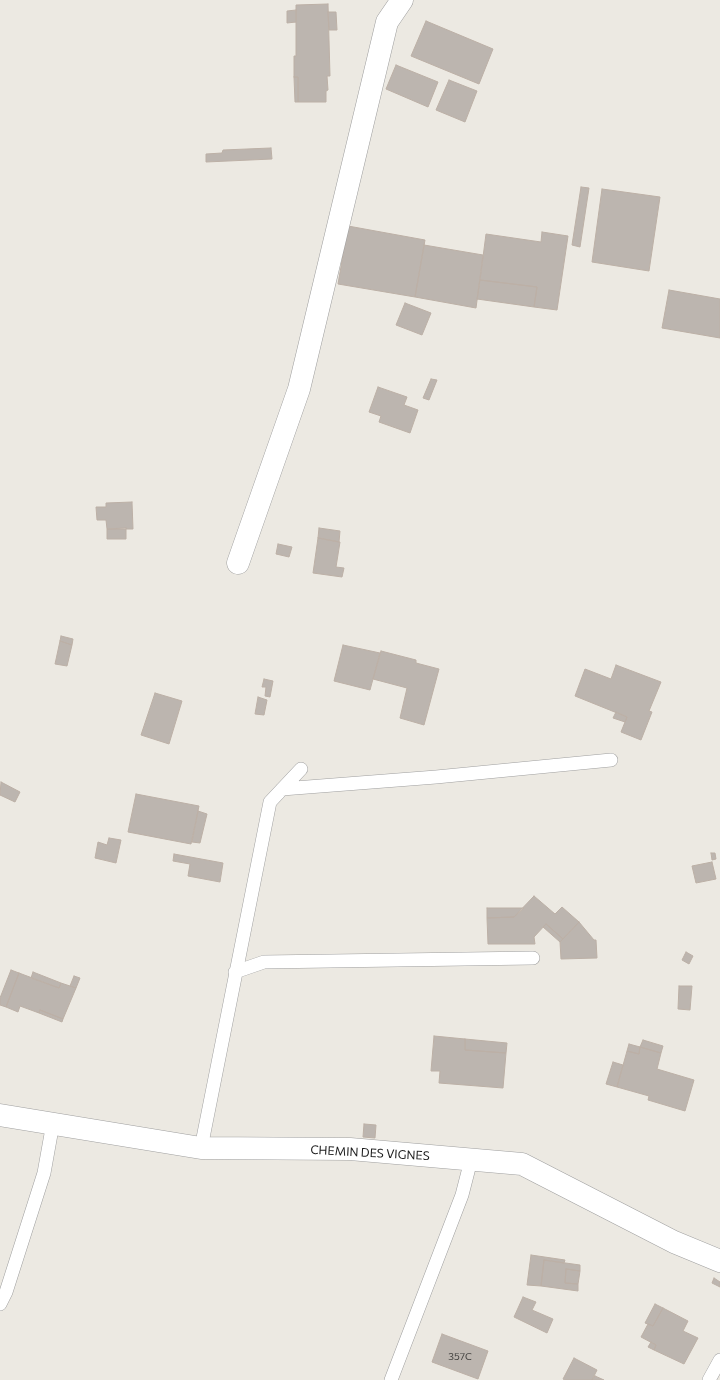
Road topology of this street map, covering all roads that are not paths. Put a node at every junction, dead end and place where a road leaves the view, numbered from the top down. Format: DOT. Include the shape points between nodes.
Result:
graph roads {
  1 [pos="402,0"];
  2 [pos="238,563"];
  3 [pos="611,760"];
  4 [pos="301,769"];
  5 [pos="282,789"];
  6 [pos="533,958"];
  7 [pos="235,972"];
  8 [pos="0,1115"];
  9 [pos="53,1123"];
  10 [pos="201,1148"];
  11 [pos="471,1160"];
  12 [pos="720,1260"];
  13 [pos="0,1304"];
  14 [pos="720,1360"];
  15 [pos="391,1380"];
  16 [pos="708,1380"];
  1 -- 2 [label="street" via="387,22 299,389"];
  3 -- 5 [label="lane"];
  4 -- 5 [label="lane"];
  5 -- 7 [label="lane" via="270,802"];
  6 -- 7 [label="lane" via="264,962"];
  7 -- 10 [label="lane"];
  8 -- 9 [label="street, CHEMIN DES VIGNES"];
  9 -- 10 [label="street, CHEMIN DES VIGNES"];
  9 -- 13 [label="lane" via="44,1173"];
  10 -- 11 [label="street, CHEMIN DES VIGNES" via="350,1149"];
  11 -- 12 [label="street, CHEMIN DES VIGNES" via="522,1164 674,1242"];
  11 -- 15 [label="lane" via="462,1195"];
  14 -- 16 [label="lane"];
}
